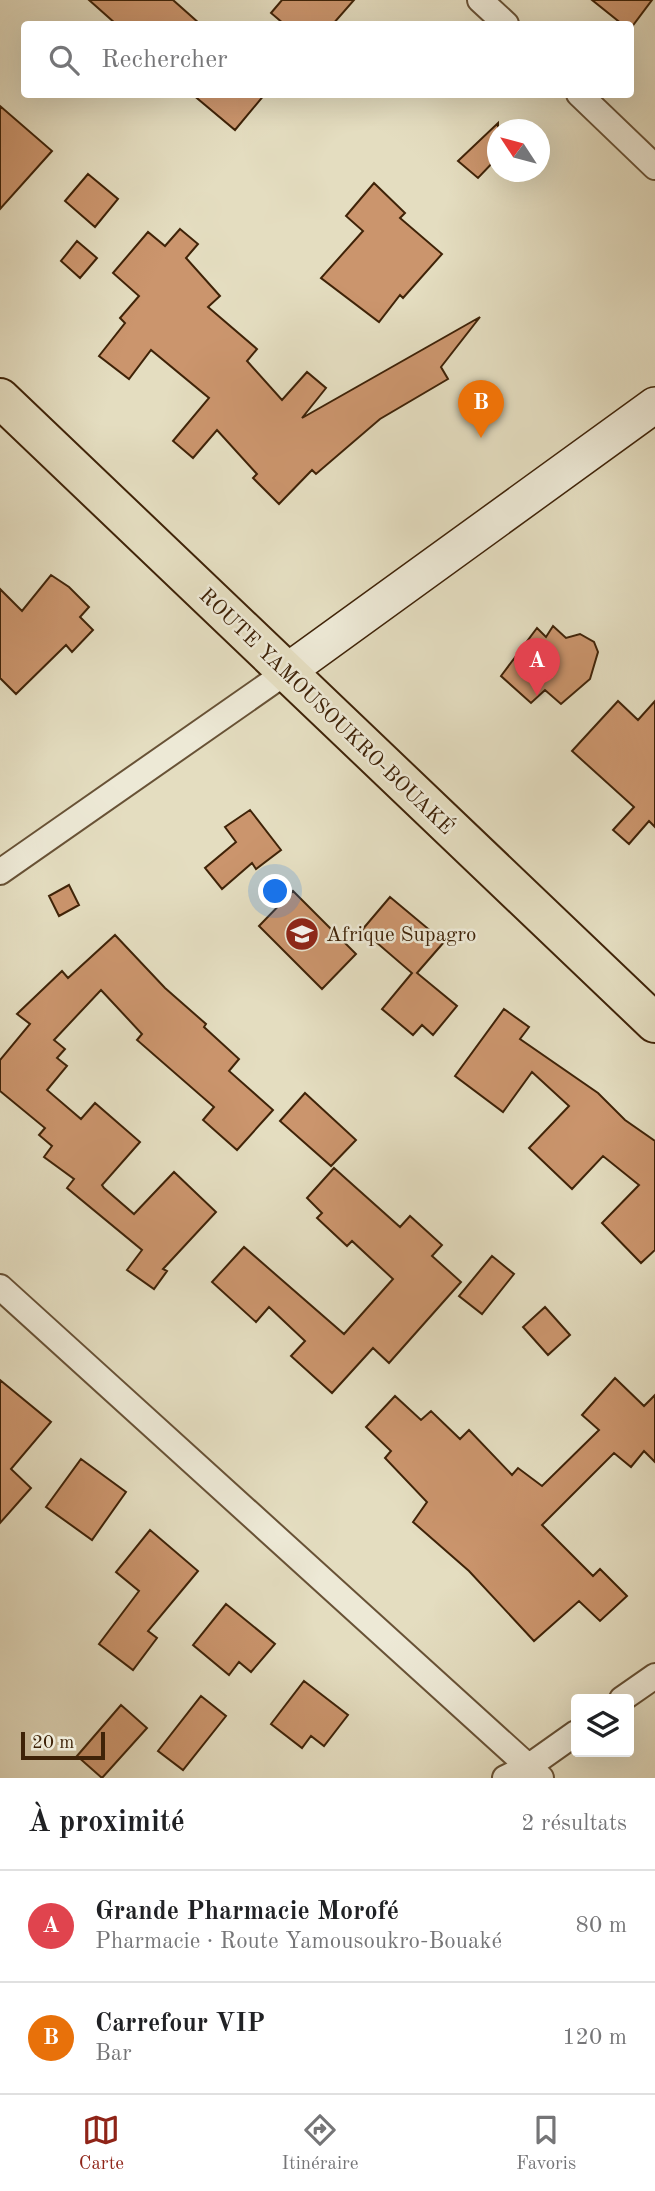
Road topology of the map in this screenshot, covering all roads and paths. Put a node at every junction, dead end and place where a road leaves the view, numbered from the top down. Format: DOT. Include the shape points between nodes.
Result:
graph roads {
  1 [pos="480,0"];
  2 [pos="503,21"];
  3 [pos="583,98"];
  4 [pos="655,167"];
  5 [pos="0,398"];
  6 [pos="655,405"];
  7 [pos="285,673"];
  8 [pos="0,872"];
  9 [pos="655,1023"];
  10 [pos="0,1287"];
  11 [pos="655,1676"];
  12 [pos="629,1694"];
  13 [pos="571,1737"];
  14 [pos="534,1773"];
  15 [pos="505,1778"];
  1 -- 2 [label="street"];
  3 -- 4 [label="street"];
  5 -- 7 [label="highway, ROUTE YAMOUSOUKRO-BOUAKÉ"];
  6 -- 7 [label="street"];
  7 -- 8 [label="street"];
  7 -- 9 [label="highway, ROUTE YAMOUSOUKRO-BOUAKÉ"];
  10 -- 14 [label="street"];
  11 -- 12 [label="street"];
  13 -- 14 [label="street"];
  14 -- 15 [label="street"];
}
